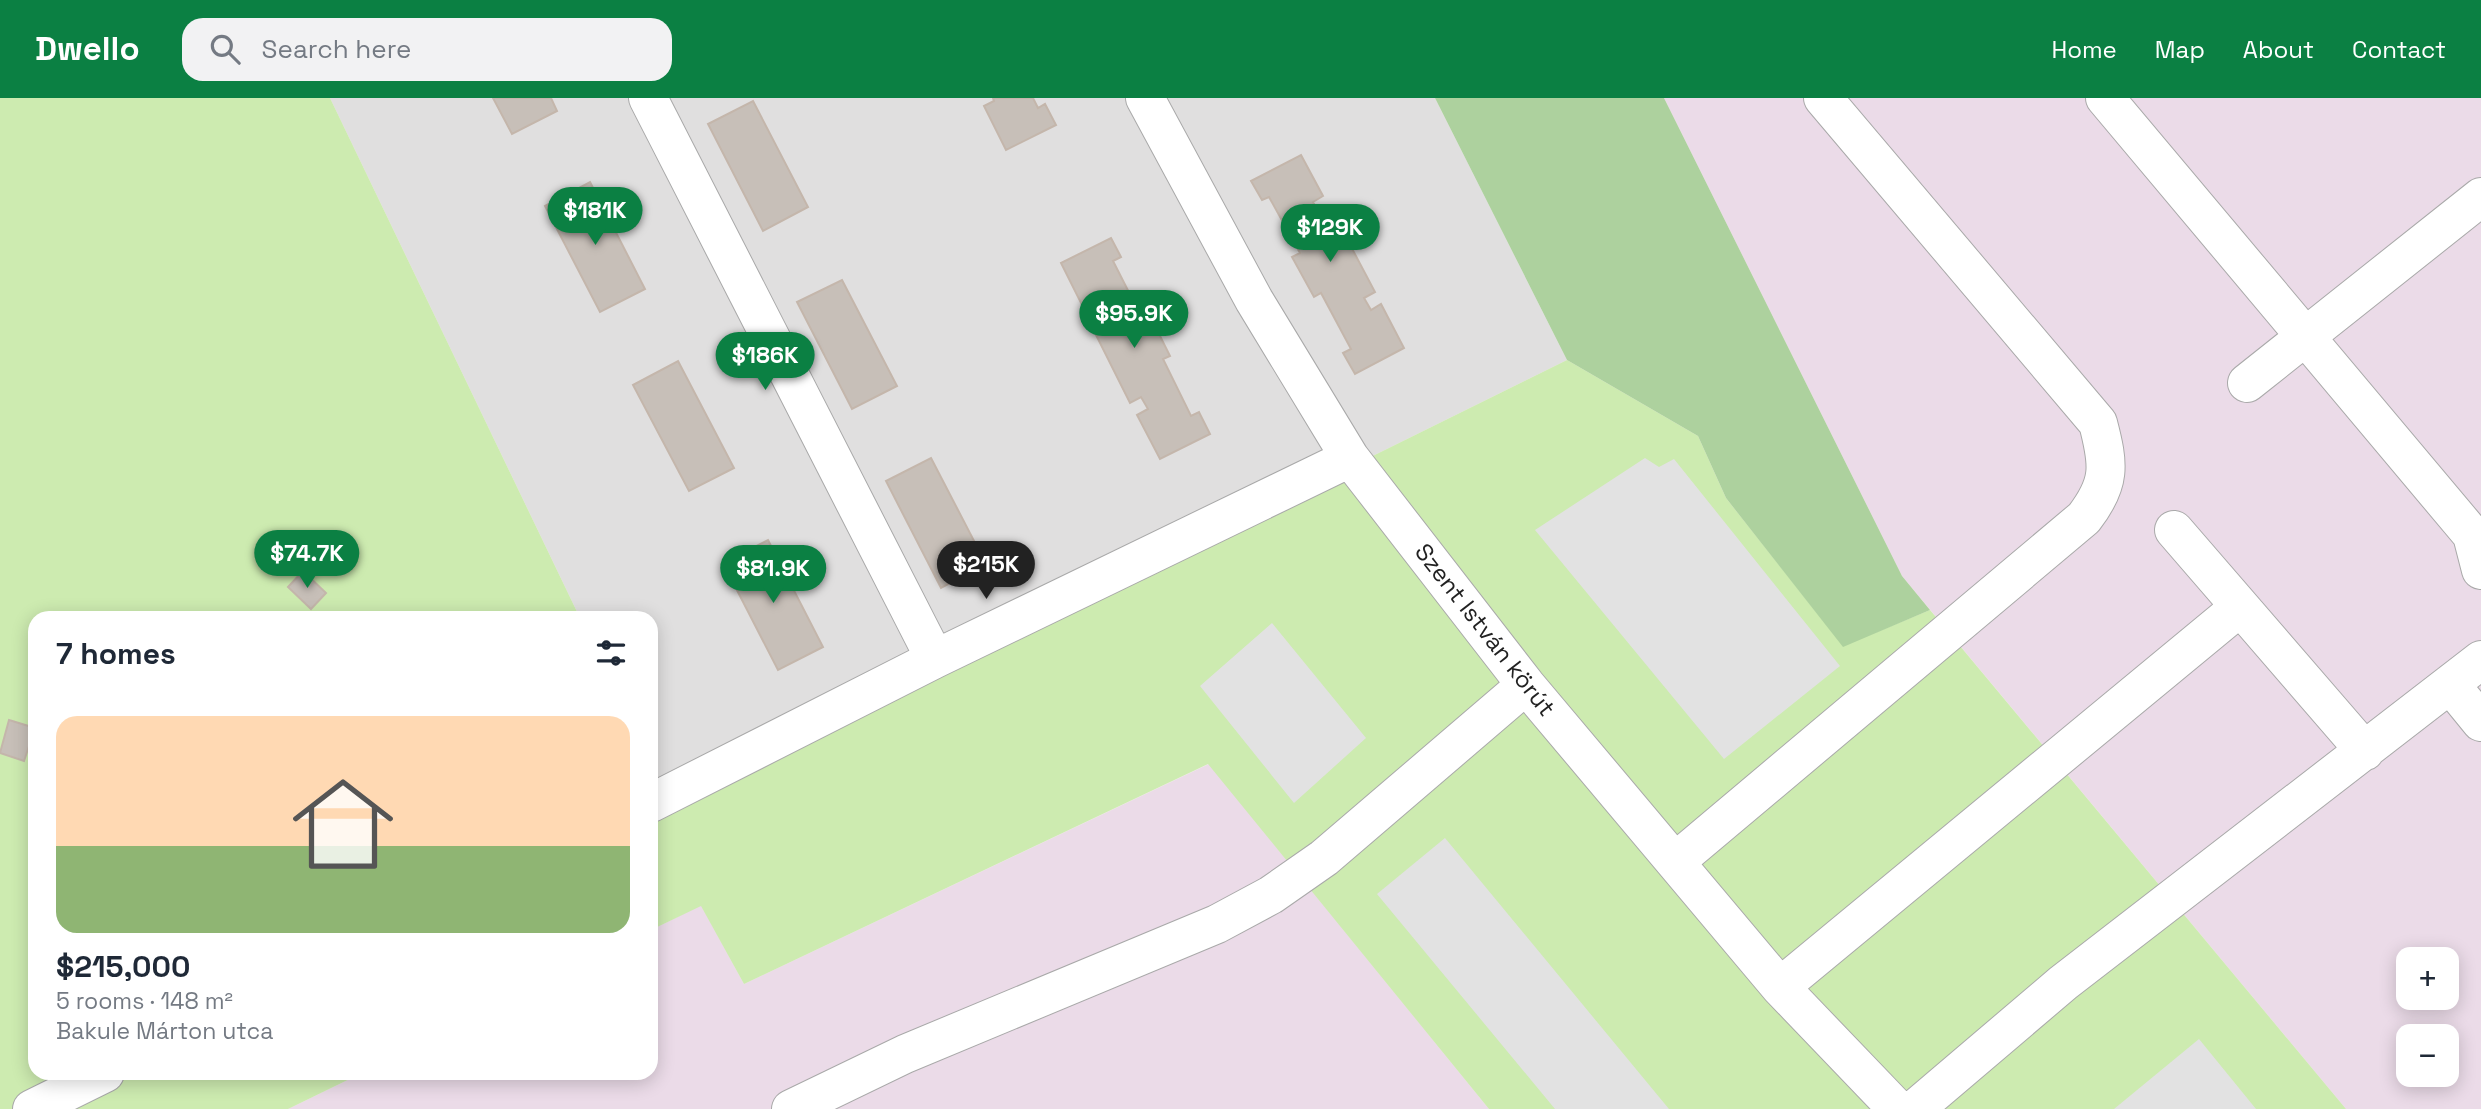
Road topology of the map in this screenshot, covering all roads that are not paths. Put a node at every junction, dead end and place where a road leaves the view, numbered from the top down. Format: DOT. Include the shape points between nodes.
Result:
graph roads {
  1 [pos="648,98"];
  2 [pos="1145,98"];
  3 [pos="1823,98"];
  4 [pos="2105,98"];
  5 [pos="2481,197"];
  6 [pos="2306,336"];
  7 [pos="2247,383"];
  8 [pos="1350,458"];
  9 [pos="2174,530"];
  10 [pos="2481,570"];
  11 [pos="2240,607"];
  12 [pos="936,659"];
  13 [pos="2481,660"];
  14 [pos="2450,684"];
  15 [pos="1526,685"];
  16 [pos="2481,722"];
  17 [pos="2365,751"];
  18 [pos="658,799"];
  19 [pos="1675,862"];
  20 [pos="1780,987"];
  21 [pos="91,1080"];
  22 [pos="32,1109"];
  23 [pos="791,1109"];
  24 [pos="1897,1109"];
  25 [pos="1914,1109"];
  1 -- 12 [label="street"];
  2 -- 8 [label="street, Szent István körút" via="1254,300"];
  3 -- 19 [label="street" via="2098,423 2107,480 2084,518"];
  4 -- 6 [label="street"];
  5 -- 6 [label="street"];
  6 -- 7 [label="street"];
  6 -- 10 [label="street" via="2472,535"];
  8 -- 12 [label="street"];
  8 -- 15 [label="street, Szent István körút"];
  9 -- 11 [label="street"];
  11 -- 17 [label="street"];
  11 -- 20 [label="street"];
  12 -- 18 [label="street"];
  13 -- 14 [label="street"];
  14 -- 16 [label="street"];
  14 -- 17 [label="street"];
  15 -- 19 [label="street, Szent István körút"];
  15 -- 23 [label="street" via="1324,858 1271,895 1217,924 905,1054"];
  17 -- 25 [label="street" via="2063,984"];
  19 -- 20 [label="street, Szent István körút"];
  20 -- 24 [label="street, Szent István körút"];
  21 -- 22 [label="street"];
}
